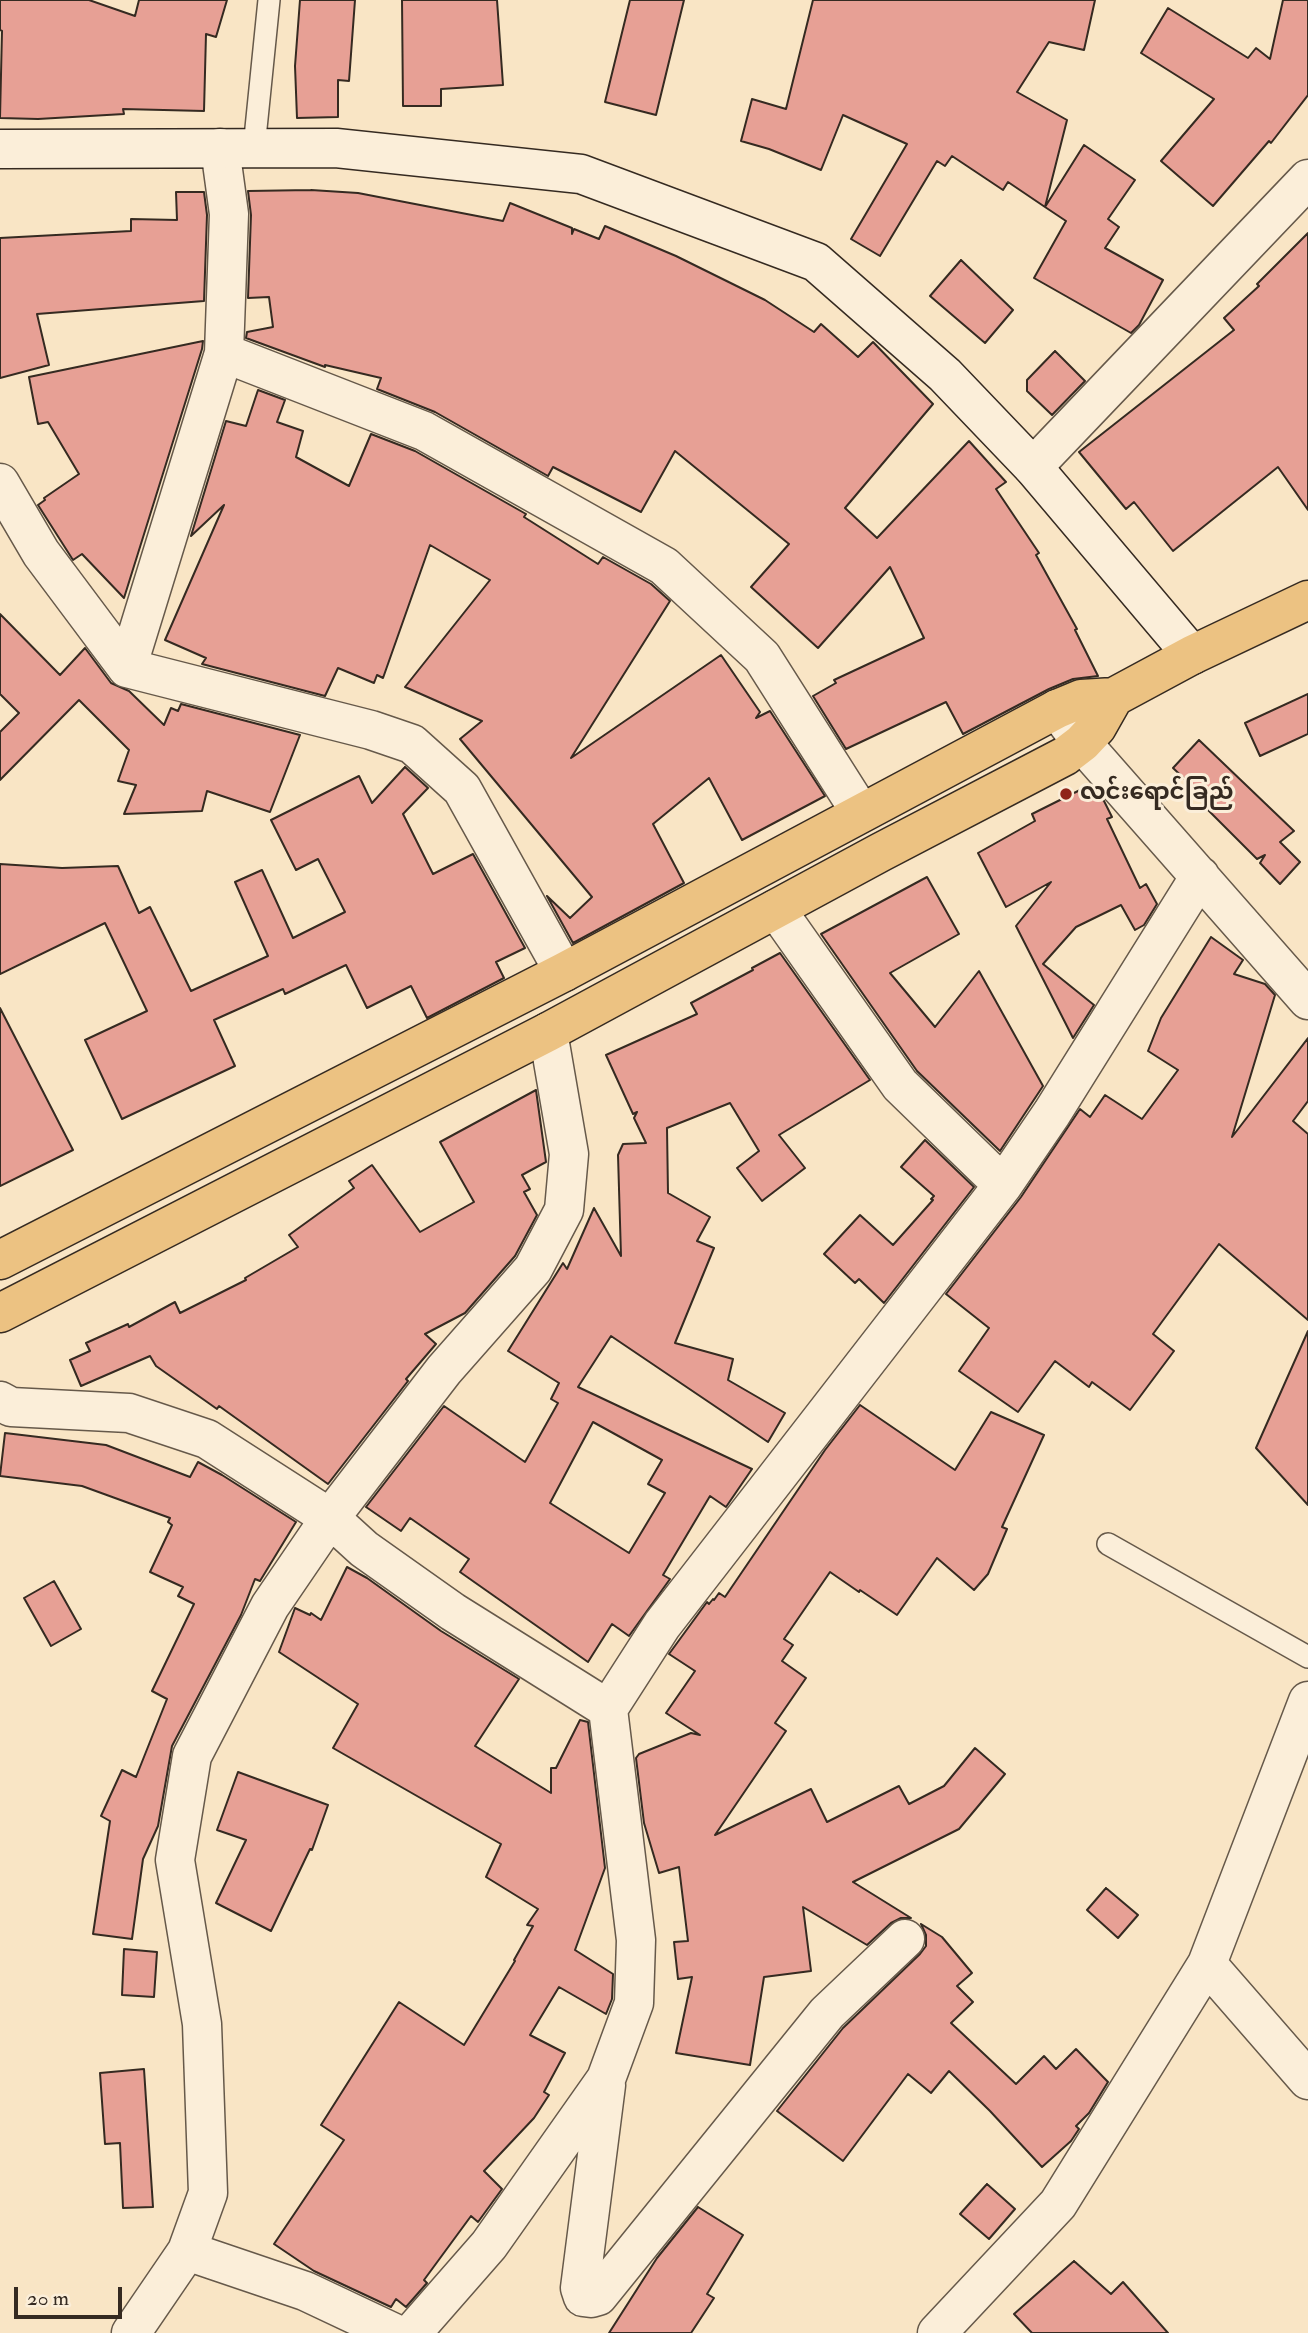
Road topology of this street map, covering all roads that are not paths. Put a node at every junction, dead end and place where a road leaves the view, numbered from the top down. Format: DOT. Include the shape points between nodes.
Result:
graph roads {
  1 [pos="269,0"];
  2 [pos="237,148"];
  3 [pos="0,149"];
  4 [pos="1308,179"];
  5 [pos="224,353"];
  6 [pos="1033,467"];
  7 [pos="0,483"];
  8 [pos="1308,600"];
  9 [pos="1192,655"];
  10 [pos="127,668"];
  11 [pos="1114,697"];
  12 [pos="1057,709"];
  13 [pos="1082,743"];
  14 [pos="861,813"];
  15 [pos="1200,876"];
  16 [pos="776,909"];
  17 [pos="564,972"];
  18 [pos="1308,1000"];
  19 [pos="548,1032"];
  20 [pos="1003,1185"];
  21 [pos="0,1260"];
  22 [pos="0,1313"];
  23 [pos="0,1401"];
  24 [pos="330,1518"];
  25 [pos="1108,1544"];
  26 [pos="1308,1657"];
  27 [pos="1308,1701"];
  28 [pos="608,1709"];
  29 [pos="905,1939"];
  30 [pos="1207,1964"];
  31 [pos="606,2080"];
  32 [pos="1308,2080"];
  33 [pos="187,2251"];
  34 [pos="131,2333"];
  35 [pos="394,2333"];
  36 [pos="412,2333"];
  37 [pos="937,2333"];
  1 -- 2 [label="lane"];
  2 -- 3 [label="street"];
  2 -- 5 [label="street" via="229,214"];
  2 -- 6 [label="street" via="336,148 581,174 816,262 945,375"];
  4 -- 6 [label="street"];
  5 -- 10 [label="street"];
  5 -- 14 [label="street" via="424,431 664,566 762,657"];
  6 -- 9 [label="street"];
  7 -- 10 [label="street" via="41,553"];
  8 -- 9 [label="highway"];
  9 -- 11 [label="highway"];
  10 -- 17 [label="street" via="412,744 463,789"];
  11 -- 12 [label="highway" via="1082,699"];
  11 -- 13 [label="highway"];
  12 -- 13 [label="street"];
  12 -- 14 [label="highway"];
  13 -- 15 [label="street"];
  13 -- 16 [label="highway"];
  14 -- 17 [label="highway"];
  15 -- 18 [label="street"];
  15 -- 20 [label="street"];
  16 -- 19 [label="highway"];
  16 -- 20 [label="street" via="900,1085"];
  17 -- 21 [label="highway"];
  19 -- 22 [label="highway"];
  19 -- 24 [label="street" via="569,1154 564,1210 533,1269 444,1370"];
  20 -- 28 [label="street" via="662,1625"];
  23 -- 24 [label="street" via="11,1407 130,1413 207,1439"];
  24 -- 28 [label="street" via="453,1612"];
  24 -- 33 [label="street" via="270,1606 192,1756 175,1860 202,2024 208,2193"];
  25 -- 26 [label="lane"];
  27 -- 30 [label="street"];
  28 -- 31 [label="street" via="636,1940 634,2003"];
  29 -- 31 [label="street" via="827,2013 598,2296 591,2298 583,2297 580,2288"];
  30 -- 32 [label="street"];
  30 -- 37 [label="street" via="1058,2204"];
  31 -- 36 [label="street" via="489,2245"];
  33 -- 34 [label="street"];
  33 -- 35 [label="street" via="305,2291"];
}
